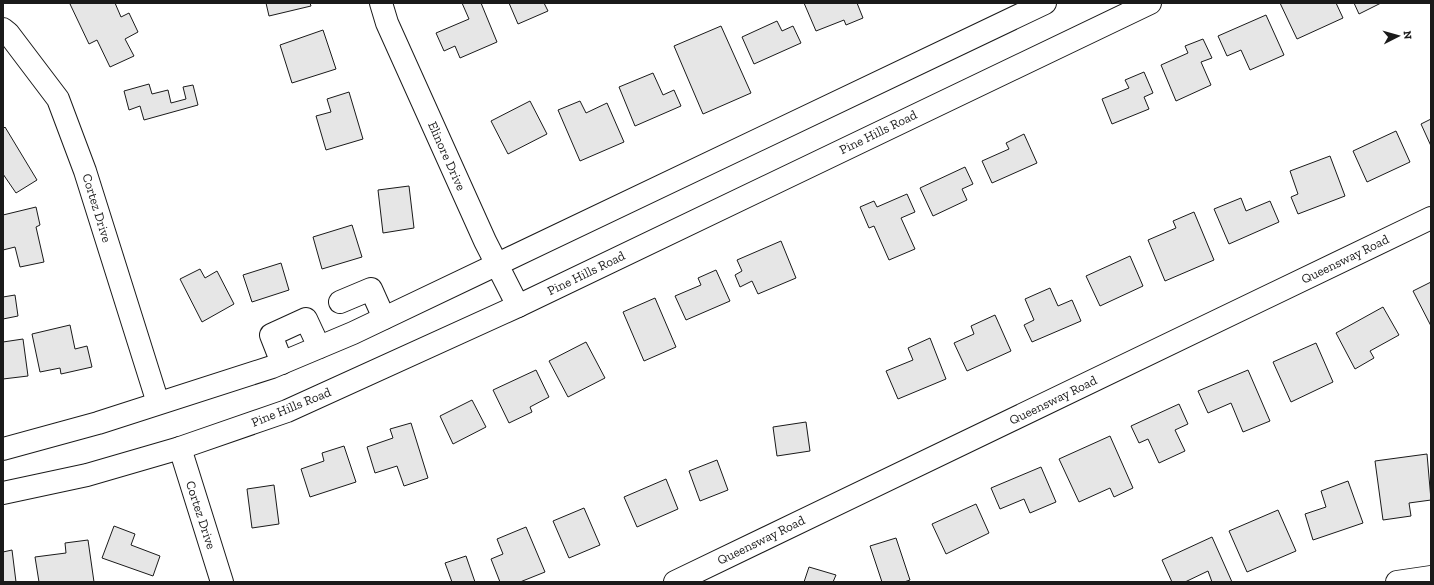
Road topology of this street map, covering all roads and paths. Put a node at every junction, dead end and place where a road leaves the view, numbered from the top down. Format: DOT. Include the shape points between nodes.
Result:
graph roads {
  1 [pos="381,3"];
  2 [pos="1045,3"];
  3 [pos="1150,3"];
  4 [pos="3,29"];
  5 [pos="1431,218"];
  6 [pos="497,264"];
  7 [pos="340,302"];
  8 [pos="518,306"];
  9 [pos="384,318"];
  10 [pos="319,347"];
  11 [pos="282,363"];
  12 [pos="158,403"];
  13 [pos="180,448"];
  14 [pos="3,449"];
  15 [pos="3,493"];
  16 [pos="700,576"];
  17 [pos="1431,577"];
  18 [pos="222,582"];
  19 [pos="675,582"];
  20 [pos="1398,582"];
  1 -- 6 [label="main road, Elinore Drive" via="390,30"];
  2 -- 6 [label="main road"];
  3 -- 8 [label="main road, Pine Hills Road"];
  4 -- 12 [label="main road, Cortez Drive" via="58,99 85,171"];
  5 -- 16 [label="main road, Queensway Road"];
  6 -- 8 [label="main road, Elinore Drive"];
  6 -- 9 [label="main road"];
  7 -- 9 [label="main road" via="371,289"];
  8 -- 13 [label="main road, Pine Hills Road" via="287,411"];
  9 -- 10 [label="main road"];
  10 -- 11 [label="main road"];
  10 -- 11 [label="main road" via="306,319 271,335"];
  11 -- 12 [label="main road"];
  12 -- 14 [label="main road" via="98,423"];
  13 -- 15 [label="main road, Pine Hills Road" via="87,475"];
  13 -- 18 [label="main road, Cortez Drive"];
  16 -- 19 [label="main road, Queensway Road"];
  17 -- 20 [label="main road"];
}
